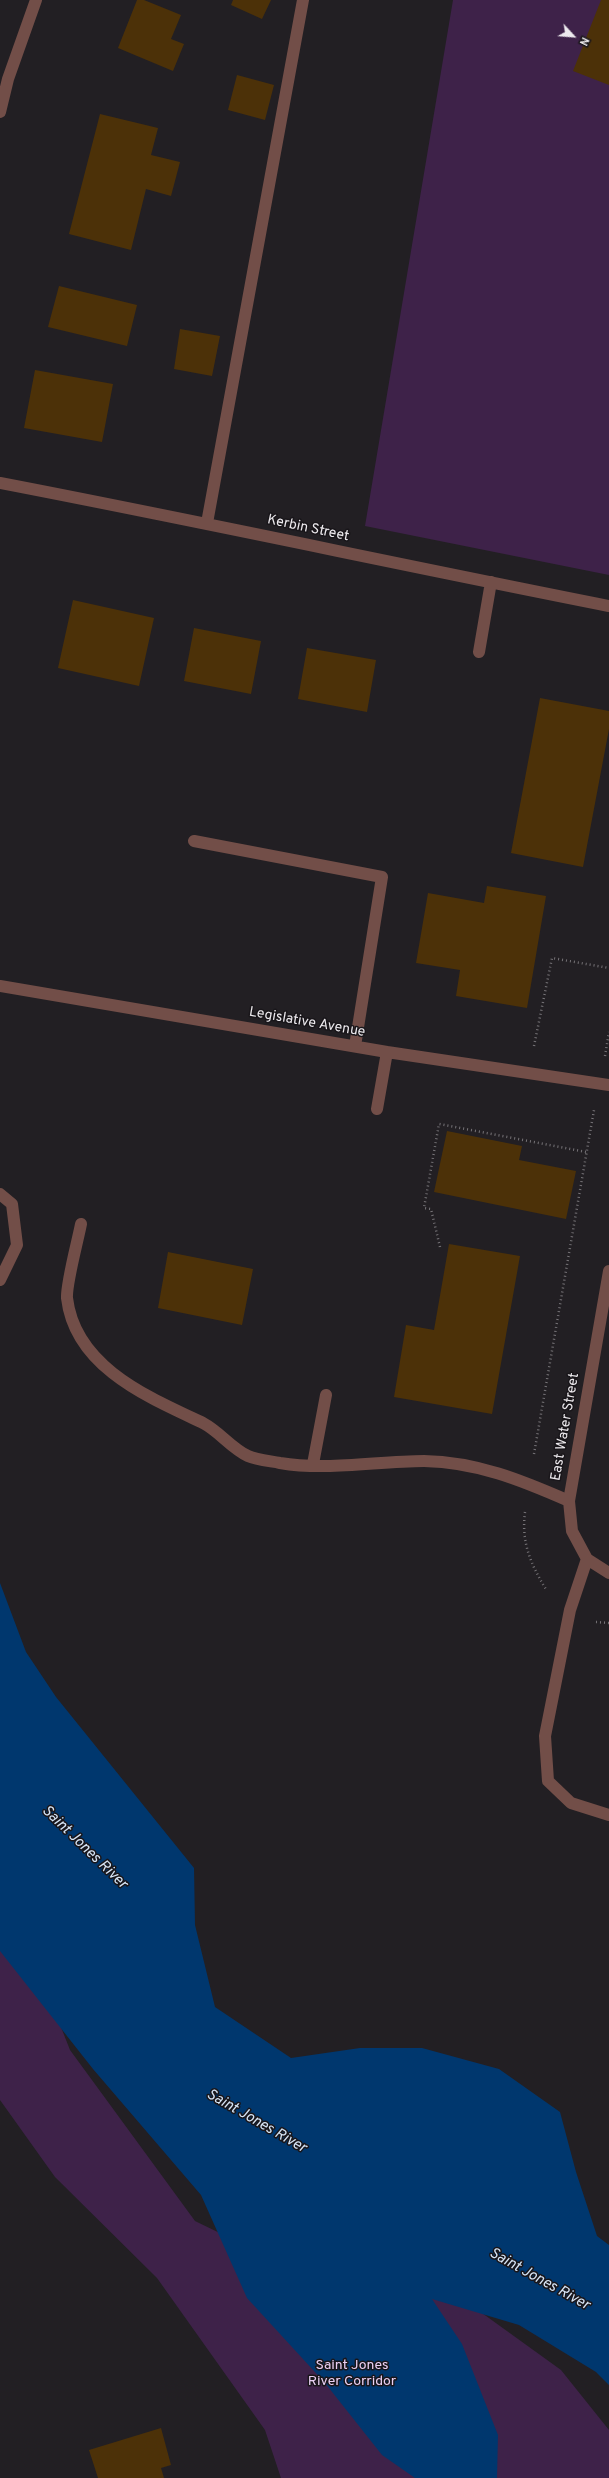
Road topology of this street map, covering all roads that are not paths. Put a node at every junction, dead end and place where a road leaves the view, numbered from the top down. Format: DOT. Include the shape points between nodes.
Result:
graph roads {
  1 [pos="36,0"];
  2 [pos="303,0"];
  3 [pos="0,112"];
  4 [pos="0,483"];
  5 [pos="207,523"];
  6 [pos="491,582"];
  7 [pos="609,606"];
  8 [pos="479,652"];
  9 [pos="194,841"];
  10 [pos="0,986"];
  11 [pos="354,1046"];
  12 [pos="387,1052"];
  13 [pos="609,1085"];
  14 [pos="377,1109"];
  15 [pos="0,1194"];
  16 [pos="81,1224"];
  17 [pos="609,1271"];
  18 [pos="0,1280"];
  19 [pos="326,1395"];
  20 [pos="313,1464"];
  21 [pos="569,1501"];
  22 [pos="587,1559"];
  23 [pos="609,1573"];
  24 [pos="609,1815"];
  1 -- 3 [label="street" via="8,79"];
  2 -- 5 [label="street"];
  4 -- 5 [label="street, Kerbin Street"];
  5 -- 6 [label="street, Kerbin Street"];
  6 -- 7 [label="street, Kerbin Street"];
  6 -- 8 [label="street"];
  9 -- 11 [label="street" via="382,877"];
  10 -- 11 [label="street, Legislative Avenue"];
  11 -- 12 [label="street, Legislative Avenue"];
  12 -- 13 [label="street, Legislative Avenue"];
  12 -- 14 [label="street"];
  15 -- 18 [label="street" via="12,1204 17,1246"];
  16 -- 20 [label="street" via="67,1297 79,1337 109,1372 141,1393 212,1428 248,1456 282,1463"];
  17 -- 21 [label="street, East Water Street"];
  19 -- 20 [label="street"];
  20 -- 21 [label="street" via="425,1461 469,1464 502,1473"];
  21 -- 22 [label="street, East Water Street" via="572,1531"];
  22 -- 23 [label="street, East Water Street"];
  22 -- 24 [label="street" via="570,1610 545,1736 548,1782 571,1803"];
}
